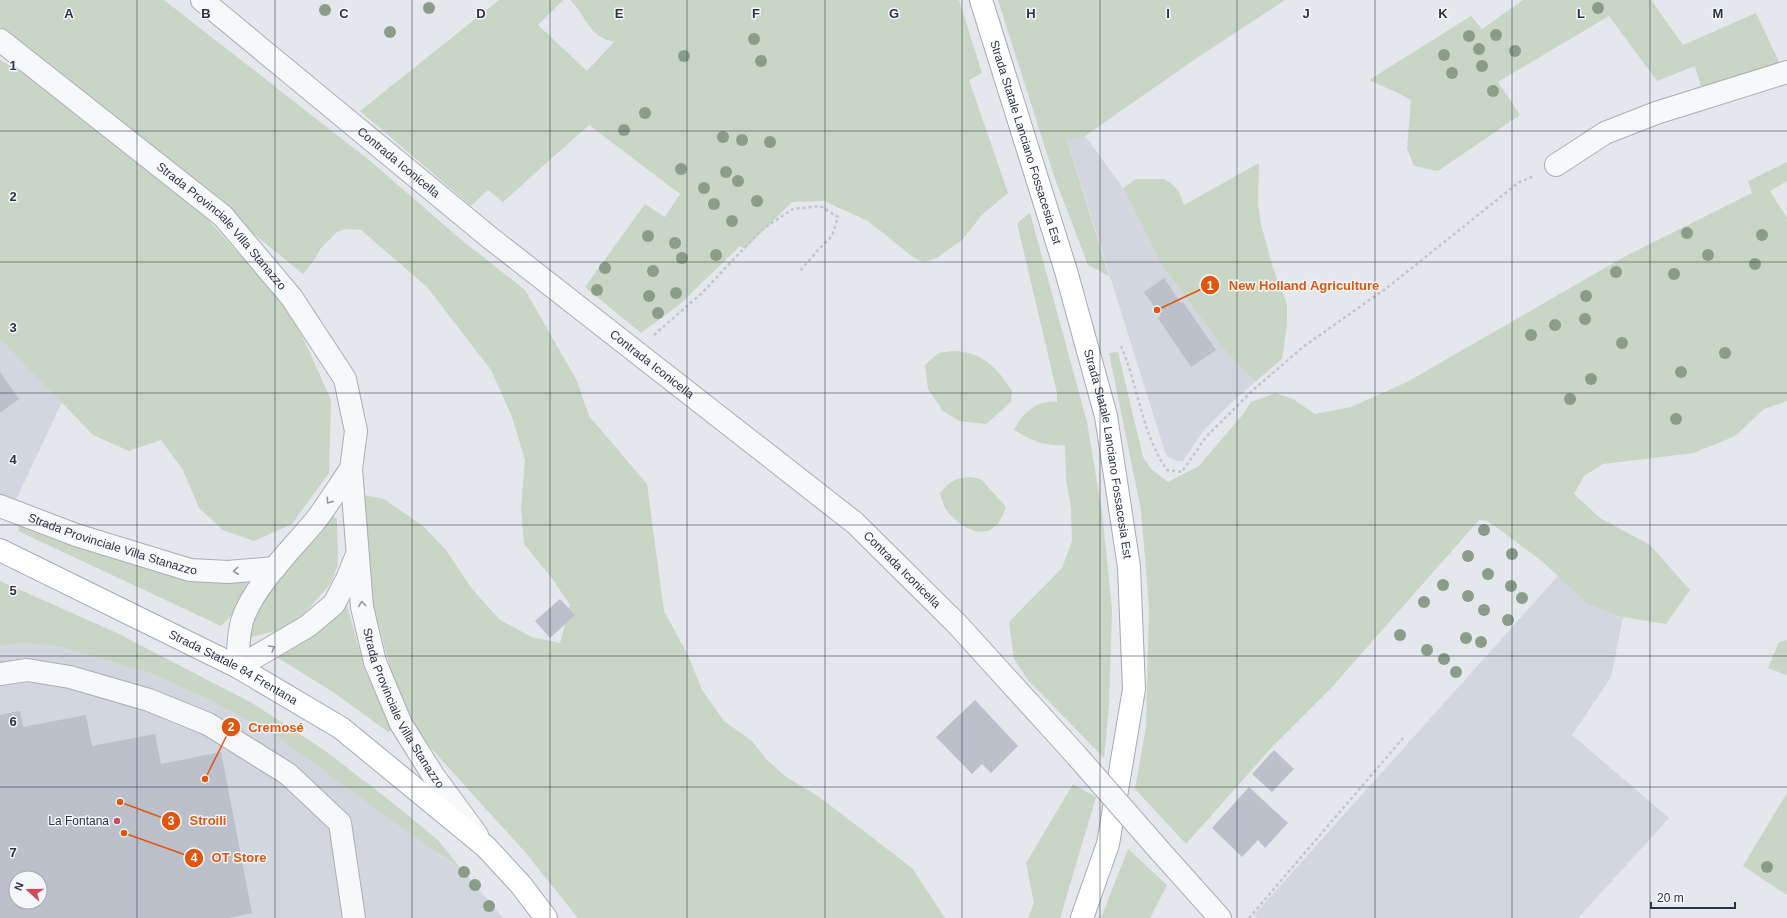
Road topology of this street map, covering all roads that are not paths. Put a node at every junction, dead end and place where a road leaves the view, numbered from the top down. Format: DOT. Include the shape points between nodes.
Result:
graph roads {
  1 [pos="202,0"];
  2 [pos="981,0"];
  3 [pos="0,40"];
  4 [pos="1787,72"];
  5 [pos="1556,165"];
  6 [pos="351,469"];
  7 [pos="0,506"];
  8 [pos="0,550"];
  9 [pos="358,553"];
  10 [pos="275,568"];
  11 [pos="238,667"];
  12 [pos="0,674"];
  13 [pos="486,847"];
  14 [pos="354,918"];
  15 [pos="546,918"];
  16 [pos="1082,918"];
  17 [pos="1220,918"];
  1 -- 17 [label="street, Contrada Iconicella, bridge" via="489,237 855,523 957,624"];
  2 -- 16 [label="main road, Strada Statale Lanciano Fossacesia Est" via="1066,271 1106,416 1129,567 1134,689 1108,844"];
  3 -- 6 [label="street, Strada Provinciale Villa Stanazzo" via="223,216 292,298 345,379 356,432"];
  4 -- 5 [label="street" via="1656,113 1605,133"];
  6 -- 9 [label="street, Strada Provinciale Villa Stanazzo"];
  6 -- 10 [label="street, Strada Provinciale Villa Stanazzo, one-way" via="316,519"];
  10 -- 7 [label="street, Strada Provinciale Villa Stanazzo, one-way" via="228,572 190,570 76,534"];
  8 -- 11 [label="main road, Strada Statale 84 Frentana"];
  11 -- 9 [label="street, Strada Provinciale Villa Stanazzo, one-way" via="308,626 334,604 348,579"];
  13 -- 9 [label="street, Strada Provinciale Villa Stanazzo, one-way" via="433,775 401,724 375,662 362,607"];
  10 -- 11 [label="street, Strada Provinciale Villa Stanazzo" via="256,593 242,620 237,644"];
  11 -- 13 [label="main road, Strada Statale 84 Frentana" via="341,728"];
  12 -- 14 [label="street" via="27,670 70,677 149,700 208,724 288,774 340,823"];
  13 -- 15 [label="main road, Strada Statale 84 Frentana" via="521,885"];
}
